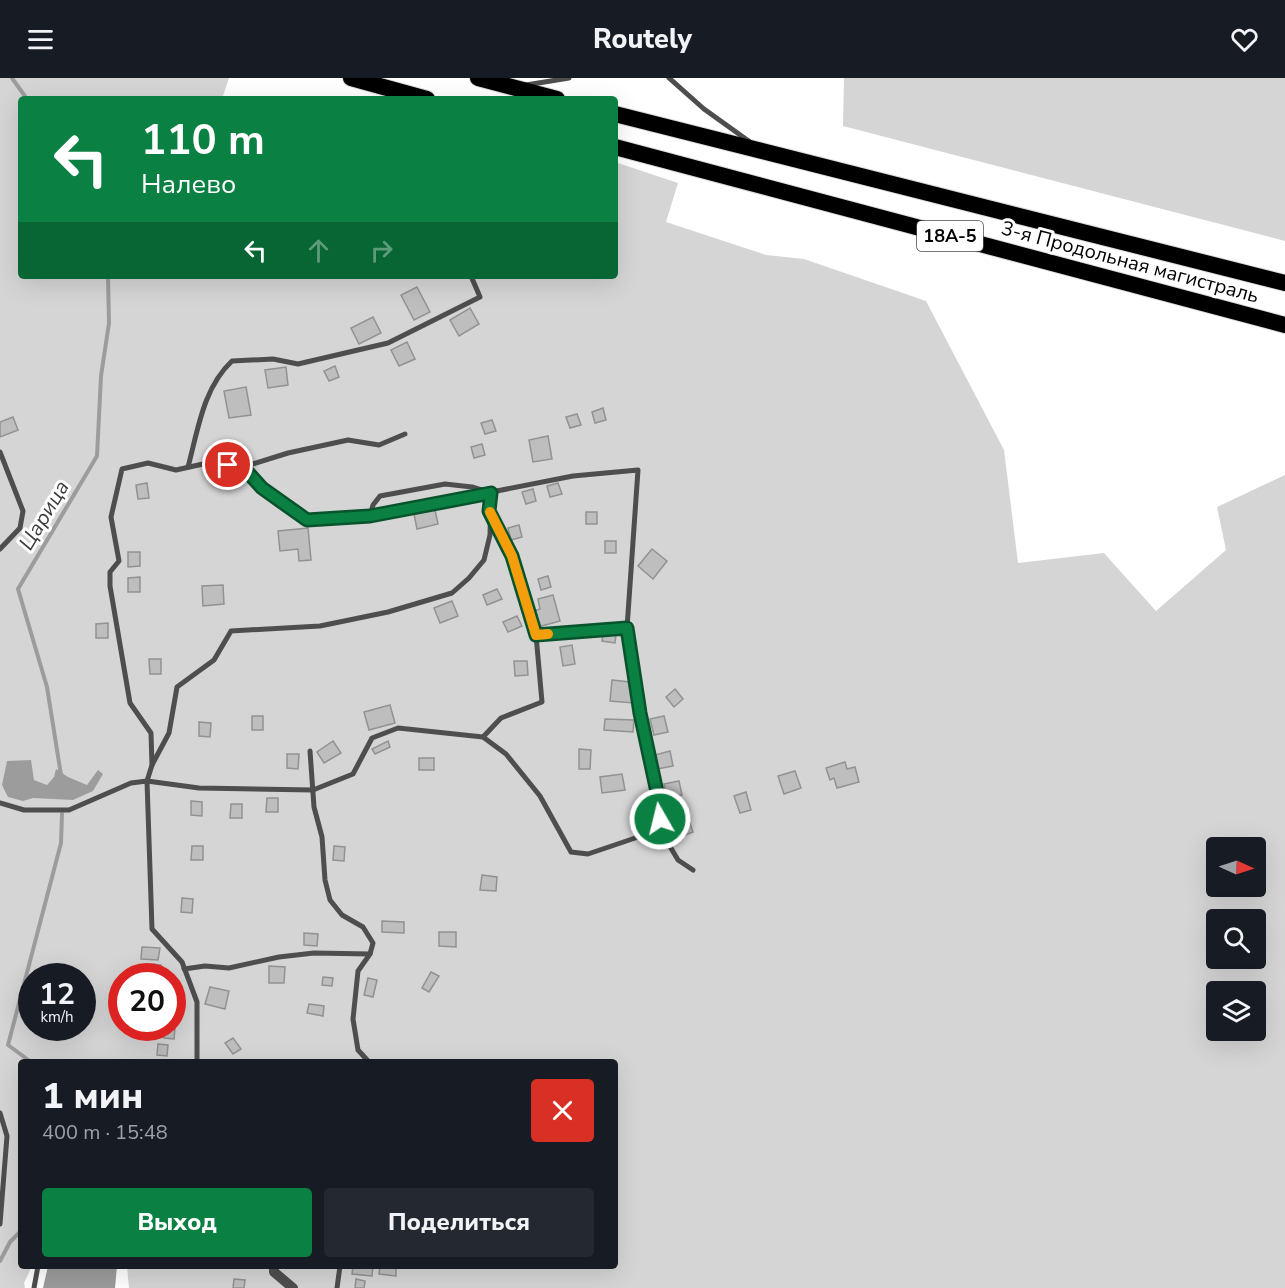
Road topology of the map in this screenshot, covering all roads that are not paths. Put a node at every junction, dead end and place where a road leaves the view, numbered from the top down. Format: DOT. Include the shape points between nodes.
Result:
graph roads {
  1 [pos="351,78"];
  2 [pos="478,78"];
  3 [pos="569,78"];
  4 [pos="669,78"];
  5 [pos="513,87"];
  6 [pos="416,96"];
  7 [pos="546,96"];
  8 [pos="618,115"];
  9 [pos="618,148"];
  10 [pos="766,154"];
  11 [pos="472,279"];
  12 [pos="1285,283"];
  13 [pos="1285,325"];
  14 [pos="405,434"];
  15 [pos="0,452"];
  16 [pos="188,467"];
  17 [pos="243,467"];
  18 [pos="491,493"];
  19 [pos="489,511"];
  20 [pos="370,516"];
  21 [pos="0,549"];
  22 [pos="627,628"];
  23 [pos="536,635"];
  24 [pos="483,737"];
  25 [pos="310,751"];
  26 [pos="152,765"];
  27 [pos="147,782"];
  28 [pos="313,790"];
  29 [pos="0,803"];
  30 [pos="647,834"];
  31 [pos="693,870"];
  32 [pos="370,954"];
  33 [pos="182,963"];
  34 [pos="186,969"];
  35 [pos="186,974"];
  36 [pos="197,1059"];
  37 [pos="366,1059"];
  38 [pos="0,1113"];
  39 [pos="0,1224"];
  40 [pos="37,1269"];
  41 [pos="274,1269"];
  42 [pos="340,1269"];
  43 [pos="34,1288"];
  44 [pos="293,1288"];
  45 [pos="337,1288"];
  1 -- 6 [label="highway"];
  2 -- 5 [label="highway"];
  3 -- 5 [label="lane"];
  4 -- 10 [label="lane"];
  5 -- 7 [label="highway"];
  8 -- 10 [label="highway, 3-я Продольная магистраль / 18А-5"];
  9 -- 13 [label="highway, 3-я Продольная магистраль / 18А-5"];
  10 -- 12 [label="highway, 3-я Продольная магистраль / 18А-5"];
  11 -- 16 [label="lane" via="480,297 388,343 298,364 273,359 232,361 220,372 209,392"];
  14 -- 17 [label="lane" via="379,445 348,440"];
  15 -- 21 [label="lane" via="23,511 20,528"];
  16 -- 17 [label="lane" via="212,462"];
  16 -- 26 [label="lane" via="176,470 148,463 122,469 111,517 119,561 110,572 110,586 130,703 151,733"];
  17 -- 20 [label="lane" via="262,488 307,520"];
  18 -- 19 [label="lane"];
  18 -- 20 [label="lane"];
  18 -- 20 [label="lane" via="446,484 381,496"];
  18 -- 22 [label="lane" via="573,476 638,470"];
  19 -- 23 [label="lane" via="512,556"];
  19 -- 26 [label="lane" via="490,536 484,560 452,593 320,626 231,631 214,660 177,687 169,733"];
  22 -- 23 [label="lane"];
  22 -- 30 [label="lane" via="660,819"];
  23 -- 24 [label="lane" via="542,702 501,718"];
  24 -- 28 [label="lane" via="398,728 372,738 353,774"];
  24 -- 30 [label="lane" via="506,754 540,796 571,852 588,854"];
  25 -- 28 [label="lane"];
  26 -- 27 [label="lane"];
  27 -- 28 [label="lane" via="199,788"];
  27 -- 29 [label="lane" via="131,783 69,810 24,810"];
  27 -- 33 [label="lane" via="152,929"];
  28 -- 32 [label="lane" via="330,900 342,915 363,927 373,943"];
  30 -- 31 [label="lane" via="665,838 678,860"];
  32 -- 34 [label="lane" via="314,953 229,968"];
  32 -- 37 [label="lane" via="358,971 353,1019 358,1050"];
  35 -- 36 [label="lane" via="197,1002"];
  38 -- 39 [label="lane" via="7,1136"];
  40 -- 43 [label="lane"];
  41 -- 44 [label="street"];
  42 -- 45 [label="lane"];
}
